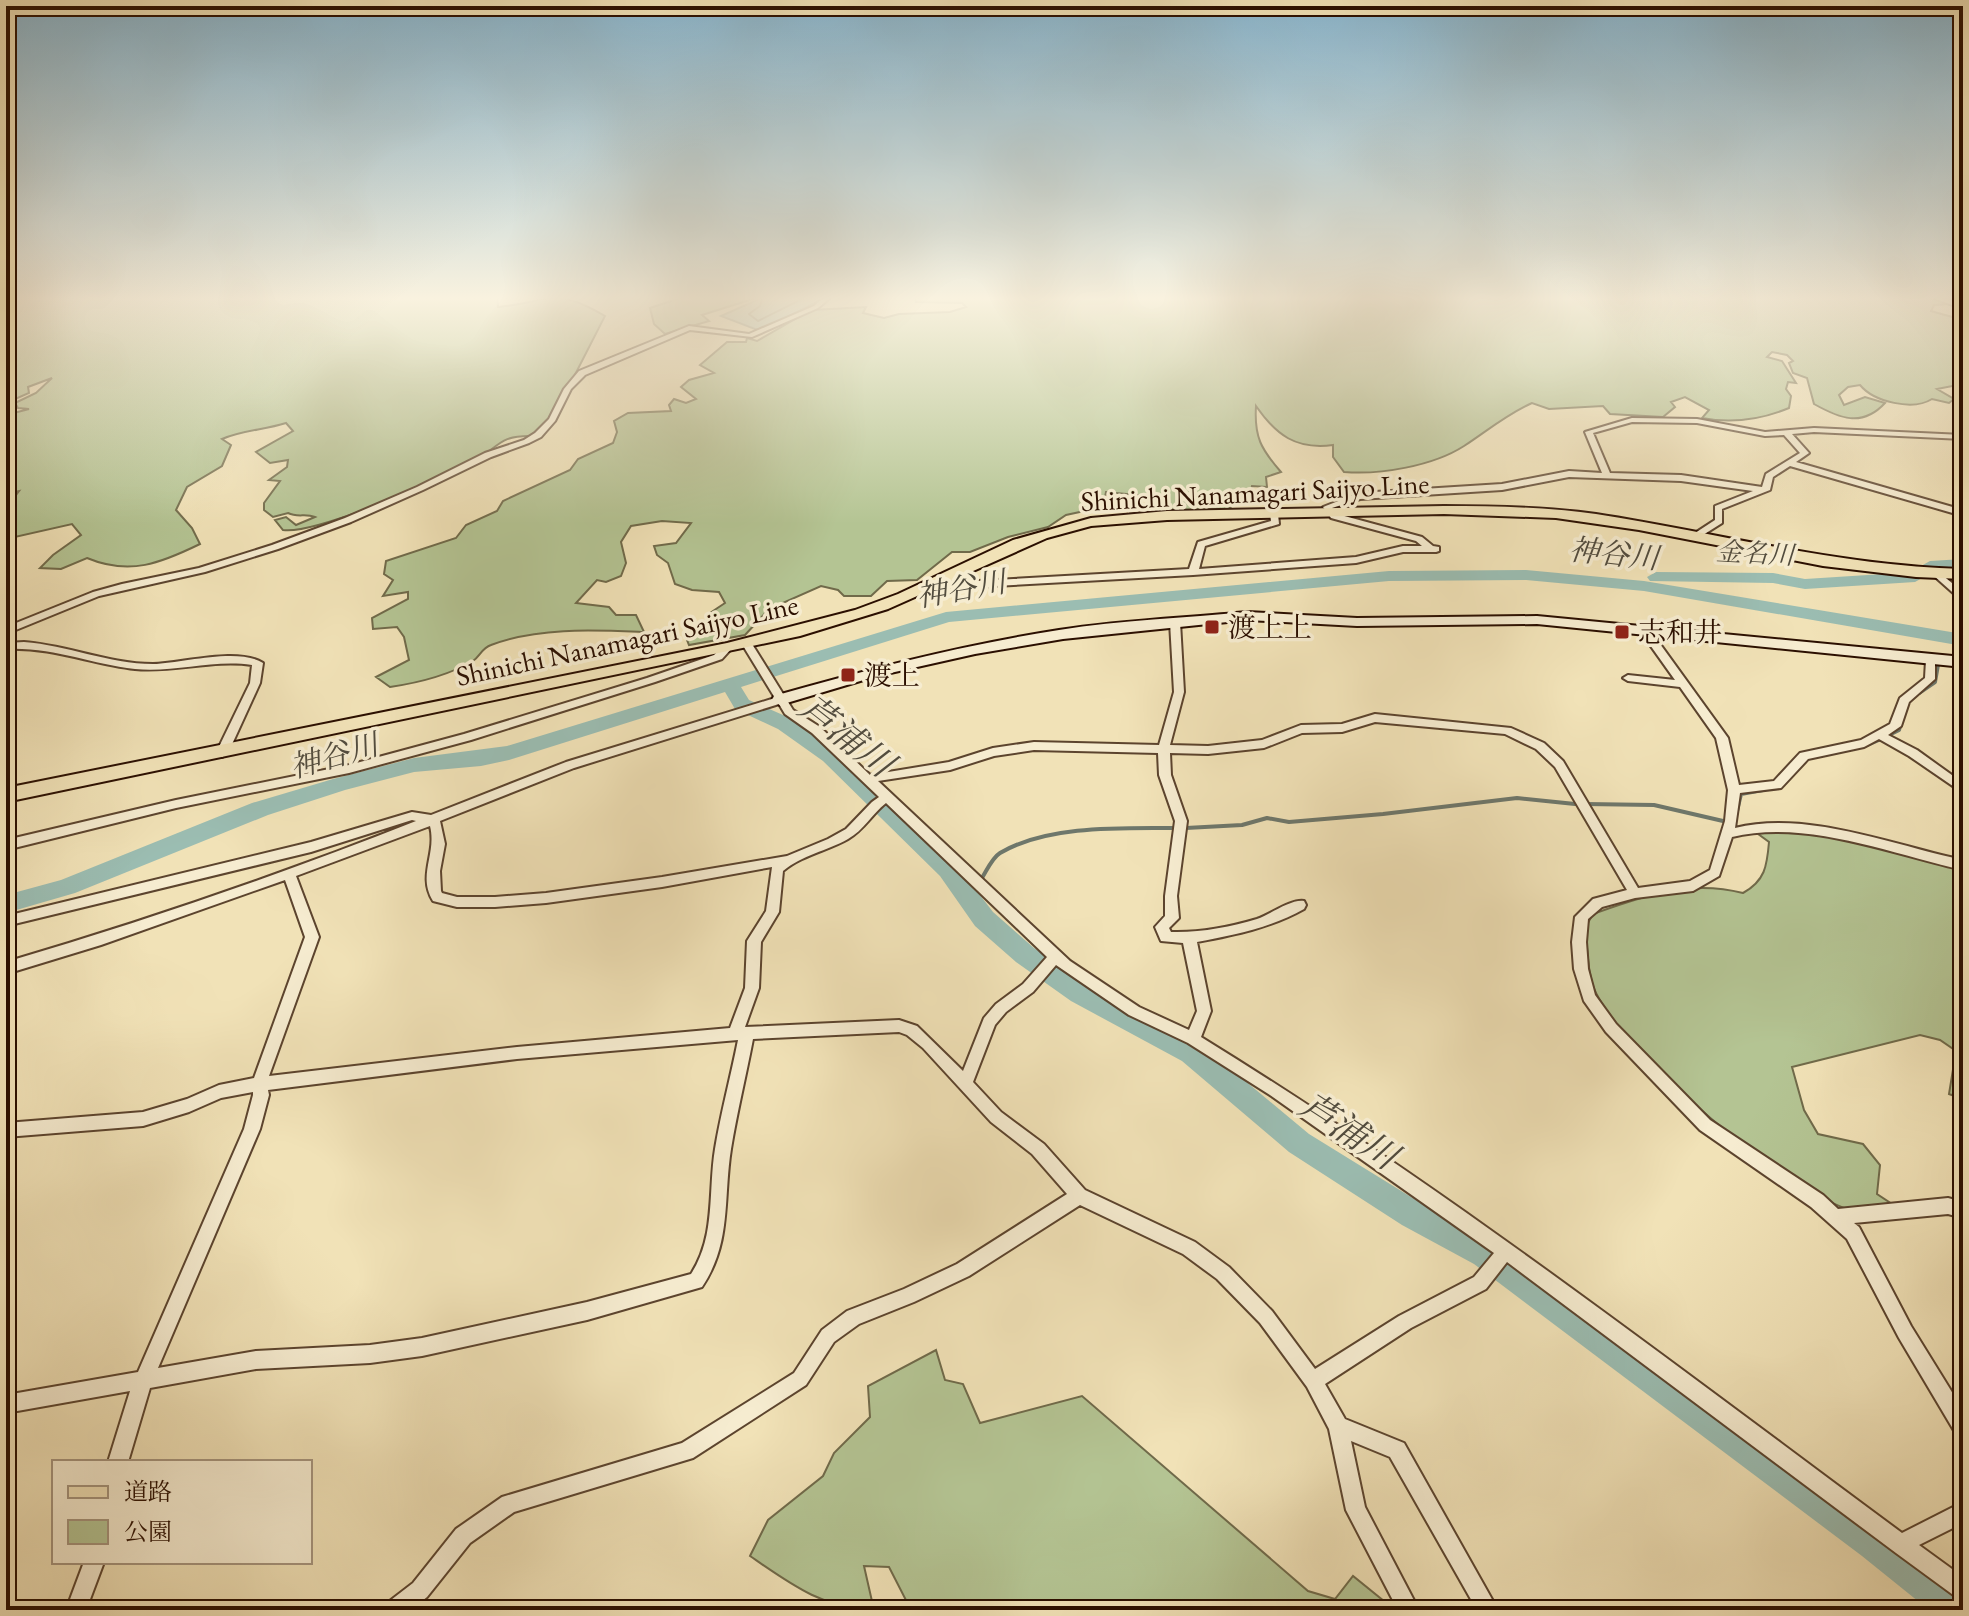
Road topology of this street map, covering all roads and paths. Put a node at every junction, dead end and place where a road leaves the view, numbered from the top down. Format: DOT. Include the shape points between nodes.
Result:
graph roads {
  1 [pos="583,372"];
  2 [pos="1787,433"];
  3 [pos="1963,437"];
  4 [pos="1789,463"];
  5 [pos="1606,473"];
  6 [pos="1761,489"];
  7 [pos="1329,513"];
  8 [pos="1963,513"];
  9 [pos="1274,514"];
  10 [pos="1695,537"];
  11 [pos="1193,572"];
  12 [pos="1936,573"];
  13 [pos="1963,574"];
  14 [pos="934,583"];
  15 [pos="1963,597"];
  16 [pos="1175,622"];
  17 [pos="1643,628"];
  18 [pos="6,631"];
  19 [pos="6,646"];
  20 [pos="727,648"];
  21 [pos="749,648"];
  22 [pos="1931,660"];
  23 [pos="1963,662"];
  24 [pos="1628,678"];
  25 [pos="1684,684"];
  26 [pos="779,698"];
  27 [pos="1880,735"];
  28 [pos="1164,748"];
  29 [pos="222,753"];
  30 [pos="868,779"];
  31 [pos="1963,789"];
  32 [pos="1734,790"];
  33 [pos="6,795"];
  34 [pos="880,801"];
  35 [pos="434,820"];
  36 [pos="1728,834"];
  37 [pos="6,845"];
  38 [pos="786,860"];
  39 [pos="1963,865"];
  40 [pos="289,874"];
  41 [pos="1635,893"];
  42 [pos="1299,905"];
  43 [pos="6,921"];
  44 [pos="1189,938"];
  45 [pos="1048,964"];
  46 [pos="6,968"];
  47 [pos="741,1034"];
  48 [pos="1193,1039"];
  49 [pos="259,1084"];
  50 [pos="965,1084"];
  51 [pos="6,1130"];
  52 [pos="1079,1196"];
  53 [pos="1963,1210"];
  54 [pos="1837,1217"];
  55 [pos="1504,1253"];
  56 [pos="147,1379"];
  57 [pos="1313,1381"];
  58 [pos="6,1404"];
  59 [pos="1338,1426"];
  60 [pos="1963,1427"];
  61 [pos="119,1460"];
  62 [pos="1963,1512"];
  63 [pos="1903,1546"];
  64 [pos="1379,1555"];
  65 [pos="93,1564"];
  66 [pos="1963,1590"];
  67 [pos="76,1610"];
  68 [pos="394,1610"];
  69 [pos="1409,1610"];
  70 [pos="1420,1610"];
  71 [pos="1488,1610"];
  1 -- 18 [label="street" via="562,397 558,417 539,434 454,474 201,571 100,592"];
  2 -- 3 [label="street"];
  2 -- 4 [label="street" via="1805,453"];
  2 -- 5 [label="street" via="1765,434 1707,421 1632,420 1589,432"];
  4 -- 6 [label="street" via="1769,476 1767,488"];
  4 -- 8 [label="street"];
  5 -- 6 [label="street"];
  5 -- 7 [label="street" via="1502,487 1359,496 1334,502 1327,507"];
  6 -- 10 [label="street" via="1718,508 1719,521"];
  7 -- 9 [label="main road, Shinichi Nanamagari Saijyo Line"];
  7 -- 10 [label="main road, Shinichi Nanamagari Saijyo Line" via="1484,509 1553,514"];
  7 -- 11 [label="street" via="1419,539 1435,549"];
  9 -- 11 [label="street" via="1276,522 1201,544"];
  9 -- 14 [label="main road, Shinichi Nanamagari Saijyo Line" via="1090,522 1010,545"];
  10 -- 12 [label="main road, Shinichi Nanamagari Saijyo Line" via="1821,561"];
  11 -- 14 [label="street"];
  12 -- 13 [label="main road, Shinichi Nanamagari Saijyo Line"];
  12 -- 15 [label="street"];
  14 -- 21 [label="main road, Shinichi Nanamagari Saijyo Line" via="885,605"];
  16 -- 17 [label="street" via="1247,616 1357,622 1537,620"];
  16 -- 26 [label="street" via="975,649"];
  16 -- 28 [label="street" via="1179,692"];
  17 -- 22 [label="street"];
  17 -- 25 [label="street"];
  19 -- 29 [label="street" via="46,644 135,666 211,659 258,663 255,683"];
  20 -- 21 [label="main road, Shinichi Nanamagari Saijyo Line"];
  20 -- 29 [label="main road, Shinichi Nanamagari Saijyo Line"];
  20 -- 37 [label="street" via="718,657 651,680 408,753"];
  21 -- 26 [label="street"];
  22 -- 23 [label="street"];
  22 -- 27 [label="street" via="1930,679 1904,700 1895,726"];
  24 -- 25 [label="street"];
  25 -- 32 [label="street" via="1722,738"];
  26 -- 30 [label="street"];
  26 -- 35 [label="street" via="570,765"];
  27 -- 31 [label="street"];
  27 -- 32 [label="street" via="1804,756 1777,785"];
  28 -- 30 [label="street" via="1034,746"];
  28 -- 41 [label="street" via="1264,744 1301,729 1342,728 1375,718 1507,731 1540,746 1559,764"];
  28 -- 44 [label="street" via="1165,775 1181,821 1172,918 1162,927 1166,937"];
  29 -- 33 [label="main road, Shinichi Nanamagari Saijyo Line"];
  30 -- 34 [label="street"];
  32 -- 36 [label="street"];
  34 -- 38 [label="street" via="853,830"];
  34 -- 45 [label="street"];
  35 -- 38 [label="street" via="439,840 432,886 438,898 451,903 507,903 684,880"];
  35 -- 40 [label="street"];
  35 -- 43 [label="street" via="412,816 311,847"];
  36 -- 39 [label="street" via="1745,827 1833,834"];
  36 -- 41 [label="street" via="1715,873 1693,886"];
  38 -- 47 [label="street" via="777,869 772,912 754,941 752,988"];
  40 -- 46 [label="street"];
  40 -- 49 [label="street" via="312,937"];
  41 -- 54 [label="street" via="1598,903 1582,917 1581,969 1589,997 1611,1028 1705,1125"];
  42 -- 44 [label="street" via="1253,927"];
  44 -- 48 [label="street" via="1204,1011"];
  45 -- 48 [label="street"];
  45 -- 50 [label="street" via="989,1022"];
  47 -- 49 [label="street" via="517,1053"];
  47 -- 50 [label="street" via="899,1026 928,1044"];
  47 -- 56 [label="street" via="714,1247 696,1281 422,1347 256,1360"];
  48 -- 55 [label="street" via="1275,1090"];
  49 -- 51 [label="street" via="143,1119"];
  49 -- 56 [label="street" via="252,1129"];
  50 -- 52 [label="street" via="996,1117 1038,1149"];
  52 -- 57 [label="street" via="1189,1248 1223,1273 1266,1317"];
  52 -- 68 [label="street" via="963,1270 853,1317 828,1336 800,1379 686,1451 509,1504 463,1536 420,1590"];
  53 -- 54 [label="street" via="1948,1206"];
  54 -- 60 [label="street" via="1865,1253"];
  55 -- 57 [label="street" via="1480,1283 1405,1322"];
  55 -- 63 [label="street"];
  56 -- 58 [label="street"];
  56 -- 61 [label="street"];
  57 -- 59 [label="street"];
  59 -- 64 [label="street" via="1356,1510"];
  59 -- 71 [label="street" via="1397,1450"];
  62 -- 63 [label="street"];
  63 -- 66 [label="street"];
  64 -- 69 [label="street"];
  64 -- 70 [label="street"];
  65 -- 67 [label="street"];
}
